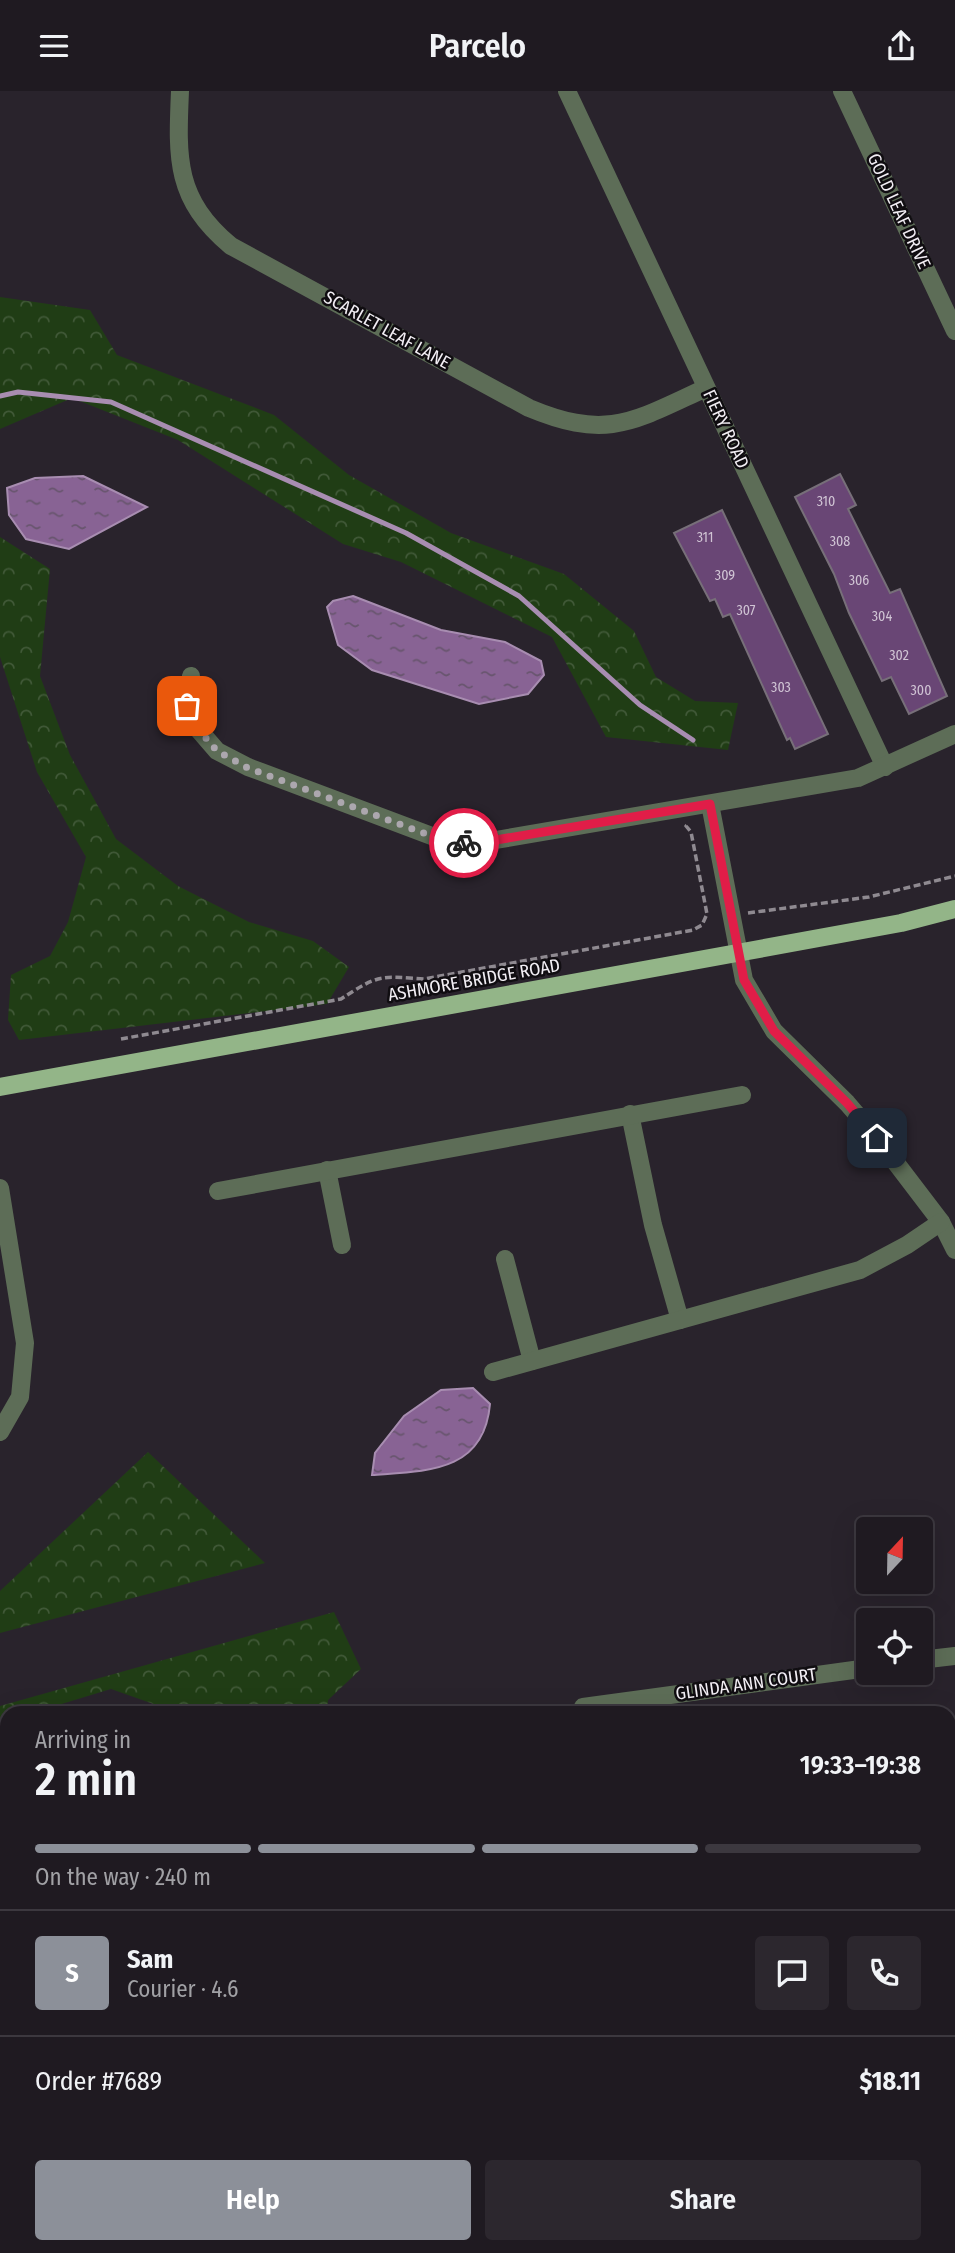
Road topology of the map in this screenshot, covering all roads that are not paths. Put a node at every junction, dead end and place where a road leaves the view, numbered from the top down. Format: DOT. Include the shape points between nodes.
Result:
graph roads {
  1 [pos="180,91"];
  2 [pos="567,91"];
  3 [pos="842,91"];
  4 [pos="955,331"];
  5 [pos="706,388"];
  6 [pos="191,676"];
  7 [pos="955,734"];
  8 [pos="885,767"];
  9 [pos="710,804"];
  10 [pos="955,909"];
  11 [pos="737,953"];
  12 [pos="0,1087"];
  13 [pos="742,1095"];
  14 [pos="630,1114"];
  15 [pos="327,1170"];
  16 [pos="0,1188"];
  17 [pos="218,1191"];
  18 [pos="940,1222"];
  19 [pos="342,1244"];
  20 [pos="955,1250"];
  21 [pos="505,1259"];
  22 [pos="680,1320"];
  23 [pos="532,1361"];
  24 [pos="493,1372"];
  25 [pos="0,1432"];
  26 [pos="955,1656"];
  27 [pos="933,1659"];
  28 [pos="856,1670"];
  29 [pos="590,1706"];
  1 -- 5 [label="street, SCARLET LEAF LANE" via="178,164 182,181 204,220 231,246 555,419 612,426"];
  2 -- 5 [label="street, FIERY ROAD"];
  3 -- 4 [label="street, GOLD LEAF DRIVE"];
  5 -- 8 [label="street, FIERY ROAD"];
  6 -- 9 [label="street" via="187,706 198,729 217,751 248,768 437,838 484,842"];
  7 -- 8 [label="street"];
  8 -- 9 [label="street" via="858,778"];
  9 -- 11 [label="street"];
  10 -- 11 [label="main road, ASHMORE BRIDGE ROAD"];
  11 -- 12 [label="main road, ASHMORE BRIDGE ROAD"];
  11 -- 18 [label="street" via="744,980 774,1031 847,1103"];
  13 -- 14 [label="street"];
  14 -- 15 [label="street"];
  14 -- 22 [label="street" via="653,1225"];
  15 -- 17 [label="street"];
  15 -- 19 [label="street"];
  16 -- 25 [label="street" via="25,1343 20,1397"];
  18 -- 20 [label="street"];
  18 -- 22 [label="street" via="860,1270"];
  21 -- 23 [label="street"];
  22 -- 23 [label="street"];
  23 -- 24 [label="street"];
  26 -- 27 [label="street"];
  28 -- 29 [label="street, GLINDA ANN COURT"];
}
